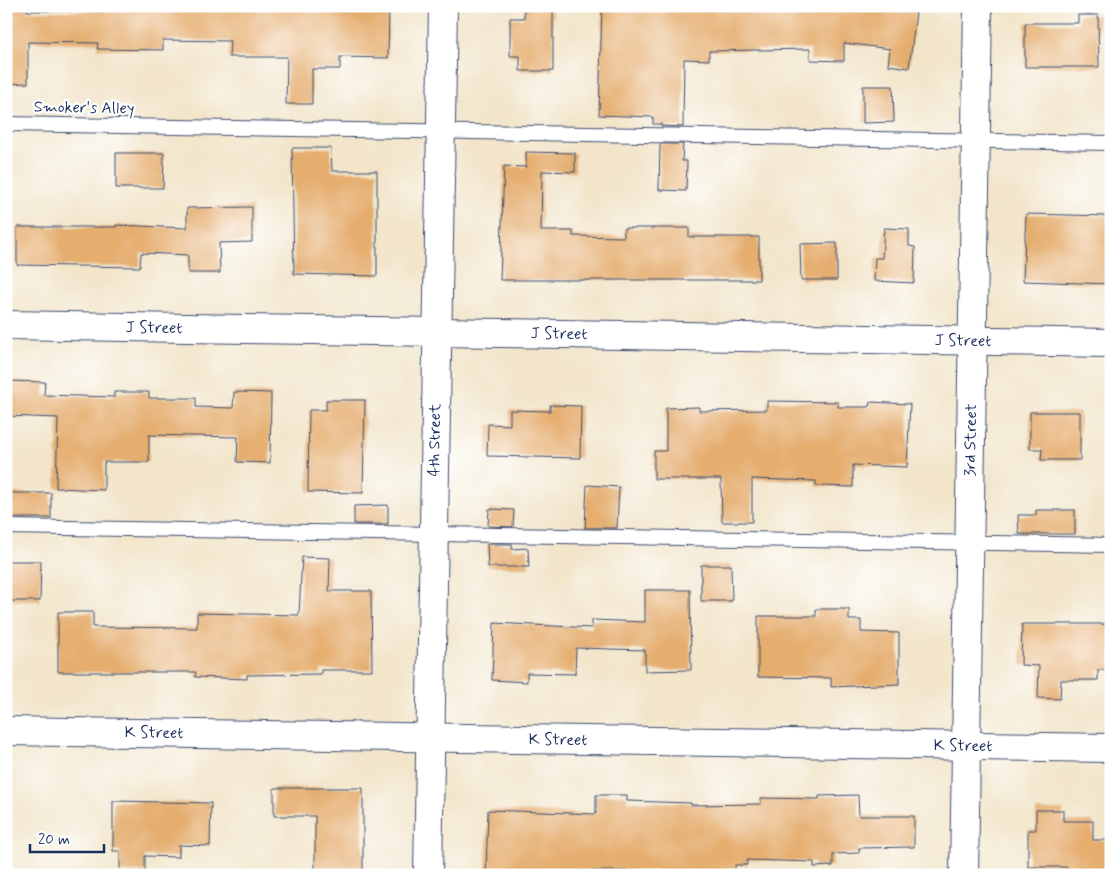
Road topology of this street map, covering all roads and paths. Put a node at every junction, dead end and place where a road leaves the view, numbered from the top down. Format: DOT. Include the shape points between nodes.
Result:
graph roads {
  1 [pos="442,6"];
  2 [pos="978,6"];
  3 [pos="6,124"];
  4 [pos="441,131"];
  5 [pos="976,140"];
  6 [pos="1111,143"];
  7 [pos="6,325"];
  8 [pos="437,332"];
  9 [pos="972,341"];
  10 [pos="1111,343"];
  11 [pos="6,527"];
  12 [pos="434,534"];
  13 [pos="969,542"];
  14 [pos="1111,545"];
  15 [pos="6,731"];
  16 [pos="430,738"];
  17 [pos="966,746"];
  18 [pos="1111,748"];
  19 [pos="428,875"];
  20 [pos="964,875"];
  1 -- 4 [label="street, 4th Street"];
  2 -- 5 [label="street, 3rd Street"];
  3 -- 4 [label="lane, Smoker's Alley"];
  4 -- 5 [label="lane, Smoker's Alley"];
  4 -- 8 [label="street, 4th Street"];
  5 -- 6 [label="lane, Smoker's Alley"];
  5 -- 9 [label="street, 3rd Street"];
  7 -- 8 [label="street, J Street"];
  8 -- 9 [label="street, J Street"];
  8 -- 12 [label="street, 4th Street"];
  9 -- 10 [label="street, J Street"];
  9 -- 13 [label="street, 3rd Street"];
  11 -- 12 [label="lane"];
  12 -- 13 [label="lane"];
  12 -- 16 [label="street, 4th Street"];
  13 -- 14 [label="lane"];
  13 -- 17 [label="street, 3rd Street"];
  15 -- 16 [label="street, K Street"];
  16 -- 17 [label="street, K Street"];
  16 -- 19 [label="street, 4th Street"];
  17 -- 18 [label="street, K Street"];
  17 -- 20 [label="street, 3rd Street"];
}
